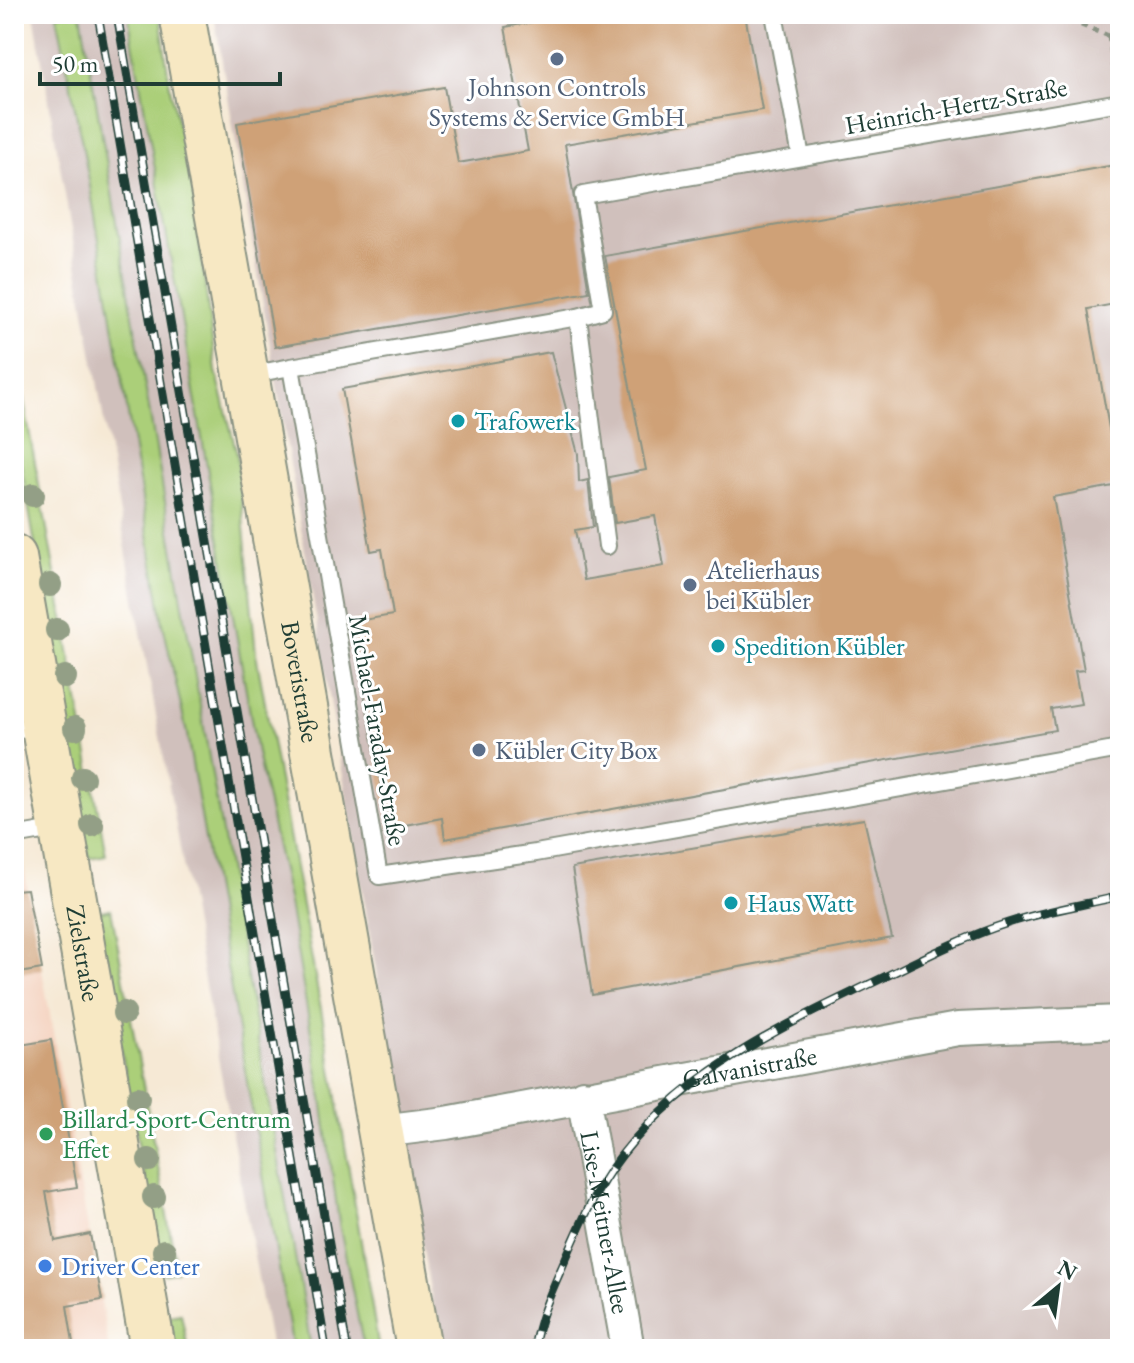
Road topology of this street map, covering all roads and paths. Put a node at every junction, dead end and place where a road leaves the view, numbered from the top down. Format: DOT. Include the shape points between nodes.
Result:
graph roads {
  1 [pos="182,14"];
  2 [pos="774,14"];
  3 [pos="1081,25"];
  4 [pos="1120,34"];
  5 [pos="1109,36"];
  6 [pos="1119,102"];
  7 [pos="801,157"];
  8 [pos="578,317"];
  9 [pos="291,367"];
  10 [pos="247,375"];
  11 [pos="607,546"];
  12 [pos="14,557"];
  13 [pos="29,727"];
  14 [pos="1120,749"];
  15 [pos="62,828"];
  16 [pos="14,836"];
  17 [pos="358,876"];
  18 [pos="1120,1022"];
  19 [pos="583,1096"];
  20 [pos="381,1131"];
  21 [pos="153,1349"];
  22 [pos="419,1349"];
  23 [pos="628,1349"];
  1 -- 10 [label="main road, Boveristraße"];
  2 -- 7 [label="lane"];
  3 -- 5 [label="path"];
  4 -- 5 [label="path"];
  5 -- 6 [label="path"];
  6 -- 7 [label="lane, Heinrich-Hertz-Straße"];
  7 -- 8 [label="lane, Heinrich-Hertz-Straße" via="583,195 603,310"];
  8 -- 9 [label="lane"];
  8 -- 11 [label="lane"];
  9 -- 10 [label="lane"];
  9 -- 17 [label="lane, Michael-Faraday-Straße"];
  10 -- 17 [label="main road, Boveristraße"];
  12 -- 13 [label="main road, Zielstraße"];
  13 -- 15 [label="main road, Zielstraße"];
  14 -- 17 [label="lane, Michael-Faraday-Straße" via="536,853"];
  15 -- 16 [label="lane"];
  15 -- 21 [label="main road, Zielstraße"];
  17 -- 20 [label="main road, Boveristraße"];
  18 -- 19 [label="street, Galvanistraße" via="958,1029"];
  19 -- 20 [label="street, Galvanistraße"];
  19 -- 23 [label="street, Lise-Meitner-Allee"];
  20 -- 22 [label="main road, Boveristraße"];
}
